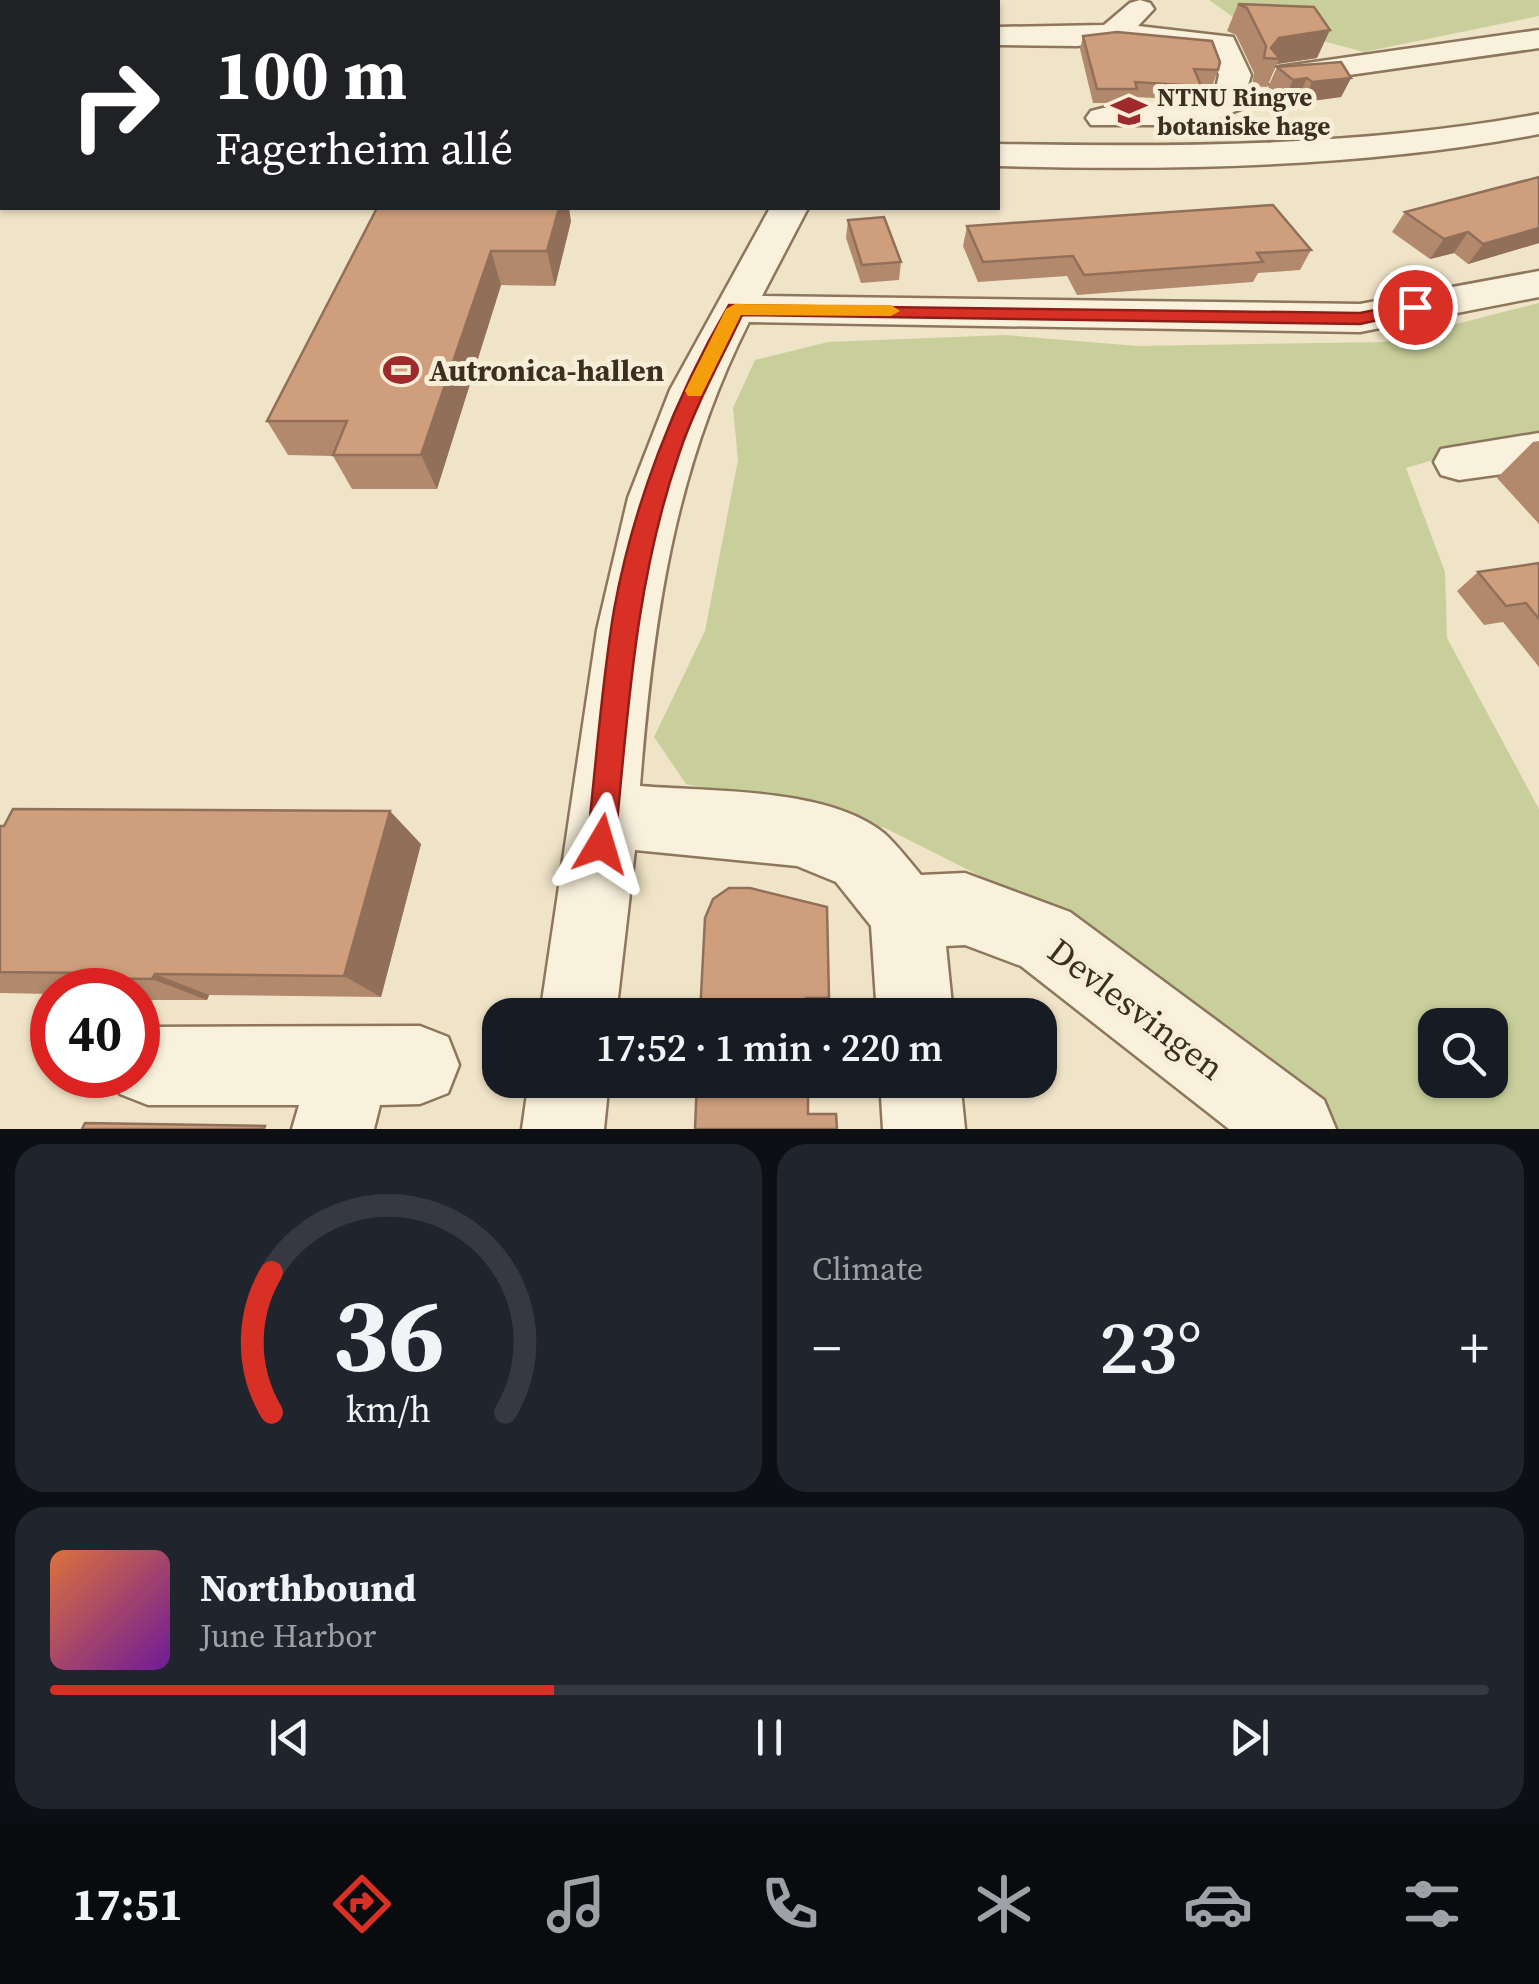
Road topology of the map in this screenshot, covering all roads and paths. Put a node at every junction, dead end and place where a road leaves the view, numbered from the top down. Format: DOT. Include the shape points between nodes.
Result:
graph roads {
  1 [pos="1154,0"];
  2 [pos="1114,33"];
  3 [pos="1000,36"];
  4 [pos="1539,38"];
  5 [pos="1278,76"];
  6 [pos="1102,118"];
  7 [pos="1539,124"];
  8 [pos="1000,155"];
  9 [pos="788,210"];
  10 [pos="1539,284"];
  11 [pos="735,309"];
  12 [pos="1539,451"];
  13 [pos="1459,462"];
  14 [pos="605,814"];
  15 [pos="906,912"];
  16 [pos="580,998"];
  17 [pos="913,998"];
  18 [pos="160,1067"];
  19 [pos="368,1087"];
  20 [pos="566,1098"];
  21 [pos="921,1098"];
  22 [pos="562,1129"];
  23 [pos="924,1129"];
  24 [pos="1295,1129"];
  1 -- 2 [label="street"];
  2 -- 3 [label="street"];
  2 -- 6 [label="street" via="1222,43 1236,75 1229,102 1200,115"];
  4 -- 5 [label="street"];
  7 -- 8 [label="street" via="1264,154"];
  9 -- 11 [label="street"];
  10 -- 11 [label="street" via="1360,318"];
  11 -- 14 [label="street" via="669,451 644,532 626,610"];
  12 -- 13 [label="street"];
  14 -- 15 [label="street" via="797,833 837,844 860,858"];
  14 -- 16 [label="street"];
  15 -- 17 [label="street"];
  15 -- 24 [label="street, Devlesvingen" via="965,909 1044,938"];
  18 -- 19 [label="street"];
  20 -- 22 [label="street"];
  21 -- 23 [label="street"];
}
